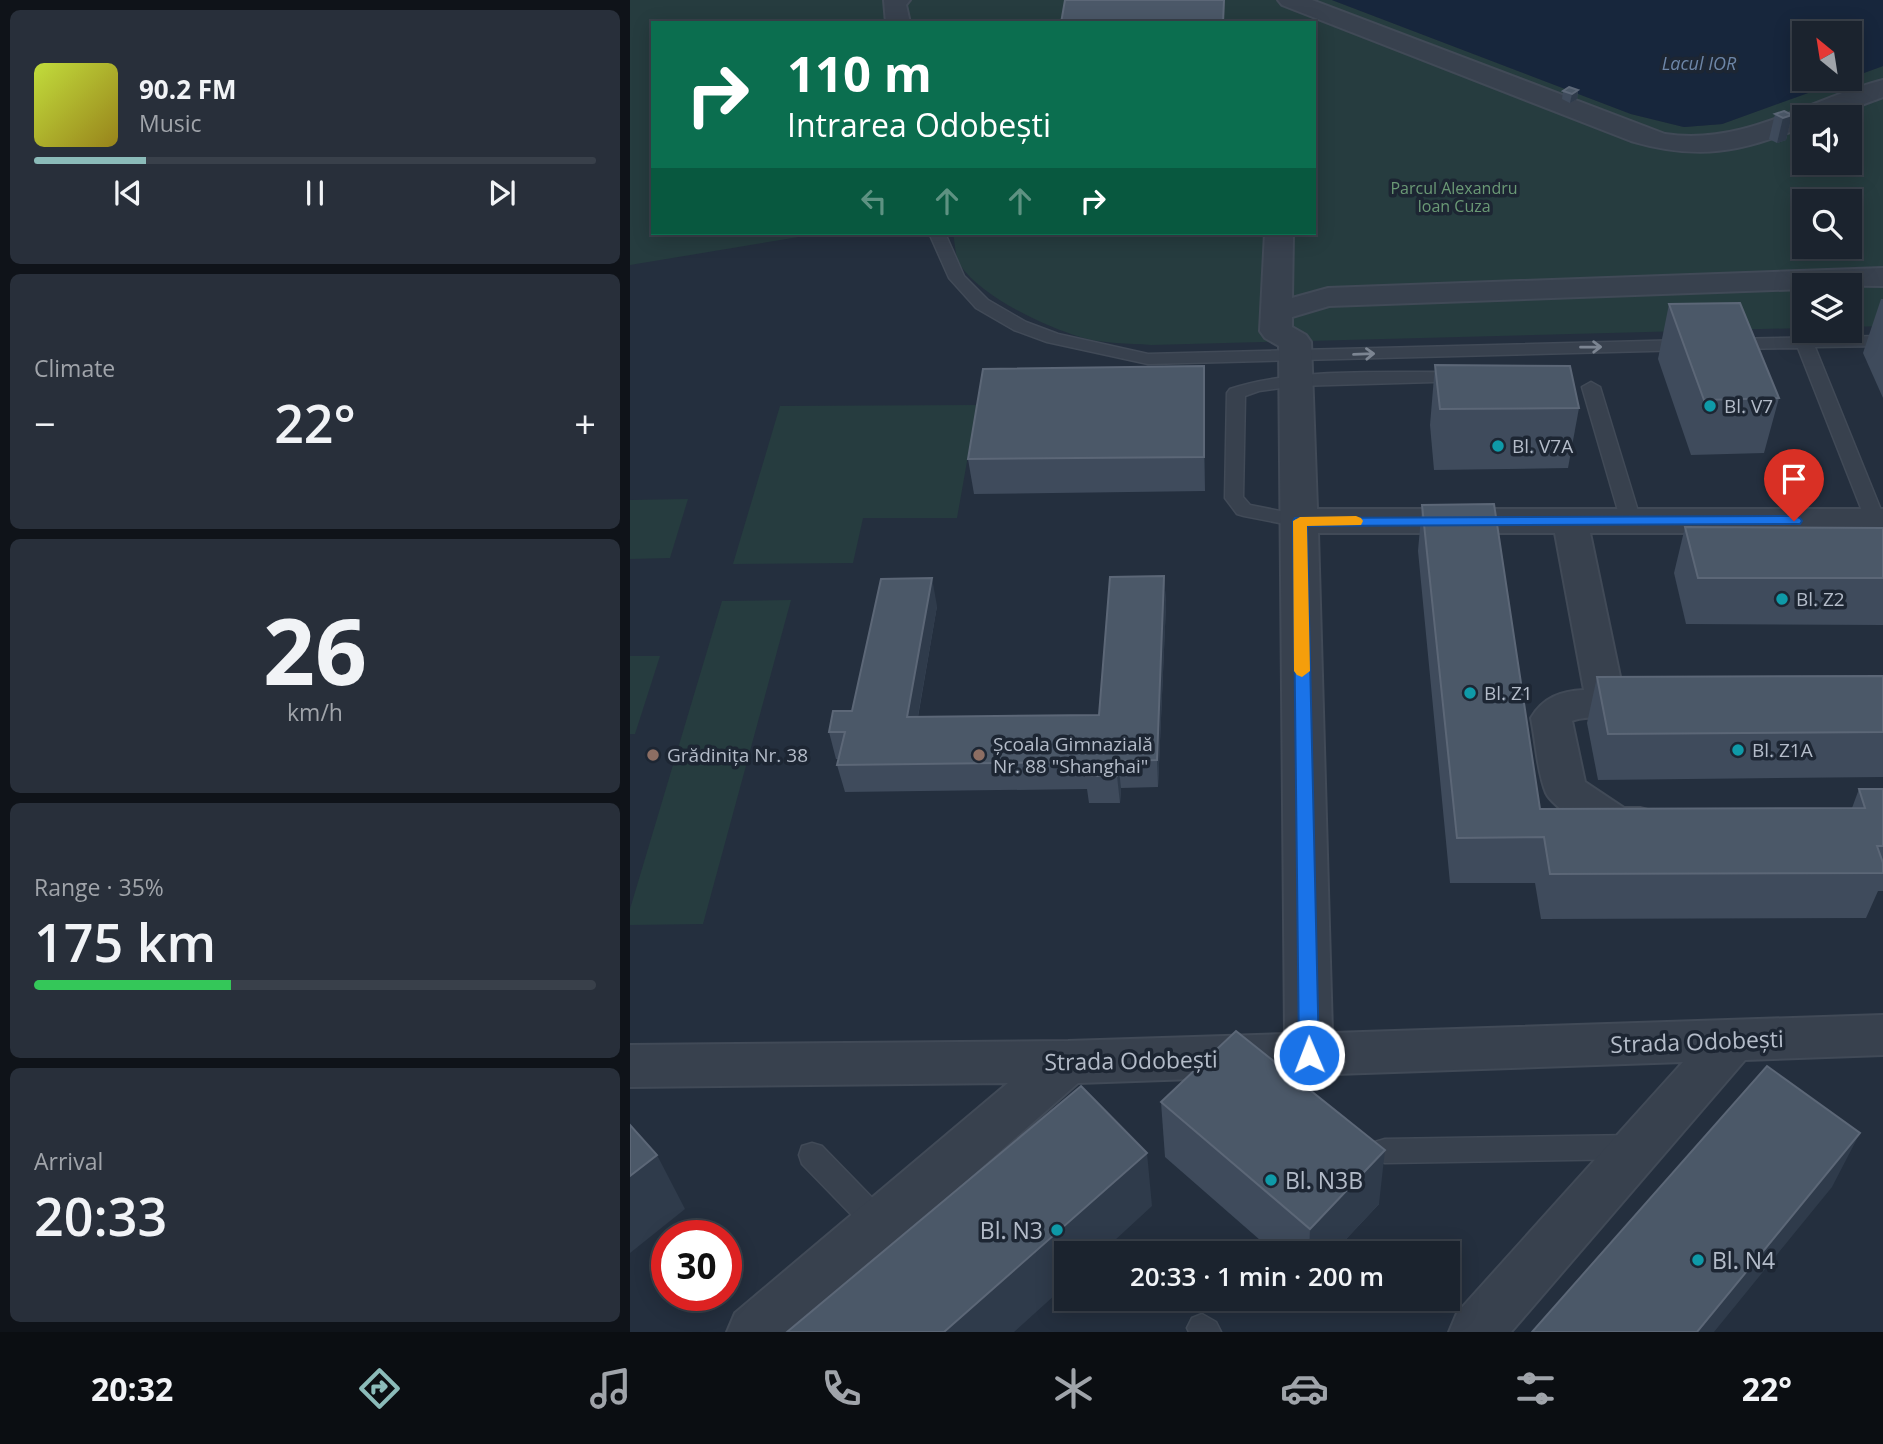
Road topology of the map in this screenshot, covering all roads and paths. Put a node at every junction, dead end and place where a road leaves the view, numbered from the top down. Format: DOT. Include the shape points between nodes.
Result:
graph roads {
  1 [pos="898,0"];
  2 [pos="1279,5"];
  3 [pos="898,21"];
  4 [pos="1883,88"];
  5 [pos="1837,105"];
  6 [pos="1792,122"];
  7 [pos="938,235"];
  8 [pos="1279,235"];
  9 [pos="1883,277"];
  10 [pos="1278,311"];
  11 [pos="1862,341"];
  12 [pos="1883,341"];
  13 [pos="1792,343"];
  14 [pos="1804,343"];
  15 [pos="1296,360"];
  16 [pos="1484,377"];
  17 [pos="1591,387"];
  18 [pos="1300,521"];
  19 [pos="1570,521"];
  20 [pos="1631,521"];
  21 [pos="1880,521"];
  22 [pos="1606,705"];
  23 [pos="1661,705"];
  24 [pos="1673,824"];
  25 [pos="1883,1035"];
  26 [pos="1733,1040"];
  27 [pos="1309,1055"];
  28 [pos="1068,1062"];
  29 [pos="630,1066"];
  30 [pos="1638,1147"];
  31 [pos="1385,1152"];
  32 [pos="812,1156"];
  33 [pos="879,1224"];
  34 [pos="754,1332"];
  35 [pos="1476,1332"];
  1 -- 3 [label="street" via="894,2"];
  2 -- 6 [label="street" via="1674,145 1734,143"];
  4 -- 5 [label="street"];
  7 -- 15 [label="lane" via="957,278 982,304 1053,338 1148,359"];
  8 -- 10 [label="street"];
  9 -- 10 [label="street" via="1328,297"];
  10 -- 15 [label="street" via="1276,331"];
  11 -- 12 [label="lane"];
  15 -- 13 [label="lane, one-way" via="1508,358"];
  14 -- 21 [label="lane"];
  15 -- 16 [label="lane"];
  15 -- 18 [label="street"];
  15 -- 18 [label="lane" via="1256,386 1236,393 1234,498 1244,510"];
  17 -- 20 [label="lane"];
  18 -- 19 [label="street"];
  18 -- 27 [label="street"];
  19 -- 20 [label="street"];
  19 -- 22 [label="street"];
  20 -- 21 [label="street"];
  22 -- 23 [label="street"];
  22 -- 24 [label="street" via="1564,706 1550,718 1566,791 1617,824"];
  25 -- 26 [label="street, Strada Odobești"];
  26 -- 27 [label="street, Strada Odobești"];
  26 -- 30 [label="street"];
  27 -- 28 [label="street, Strada Odobești"];
  28 -- 29 [label="street, Strada Odobești"];
  28 -- 33 [label="street"];
  30 -- 31 [label="lane"];
  30 -- 35 [label="street"];
  32 -- 33 [label="lane"];
  33 -- 34 [label="street"];
}
